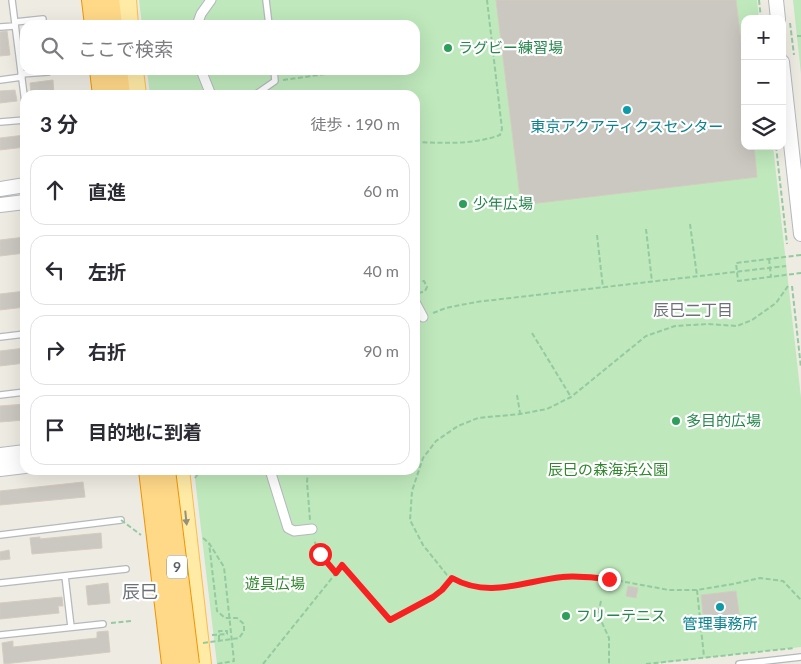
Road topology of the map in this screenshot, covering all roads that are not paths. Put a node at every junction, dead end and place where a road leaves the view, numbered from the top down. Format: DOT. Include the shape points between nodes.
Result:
graph roads {
  1 [pos="12,0"];
  2 [pos="87,0"];
  3 [pos="92,0"];
  4 [pos="105,0"];
  5 [pos="109,0"];
  6 [pos="126,0"];
  7 [pos="211,0"];
  8 [pos="266,0"];
  9 [pos="776,0"];
  10 [pos="778,15"];
  11 [pos="43,19"];
  12 [pos="37,20"];
  13 [pos="89,20"];
  14 [pos="94,20"];
  15 [pos="107,20"];
  16 [pos="111,20"];
  17 [pos="128,20"];
  18 [pos="199,20"];
  19 [pos="268,20"];
  20 [pos="20,23"];
  21 [pos="15,24"];
  22 [pos="0,27"];
  23 [pos="20,61"];
  24 [pos="28,75"];
  25 [pos="96,75"];
  26 [pos="101,75"];
  27 [pos="114,75"];
  28 [pos="118,75"];
  29 [pos="135,75"];
  30 [pos="203,75"];
  31 [pos="274,75"];
  32 [pos="22,76"];
  33 [pos="0,80"];
  34 [pos="24,90"];
  35 [pos="97,90"];
  36 [pos="102,90"];
  37 [pos="115,90"];
  38 [pos="119,90"];
  39 [pos="136,90"];
  40 [pos="209,90"];
  41 [pos="262,90"];
  42 [pos="786,98"];
  43 [pos="20,120"];
  44 [pos="0,122"];
  45 [pos="20,186"];
  46 [pos="0,188"];
  47 [pos="20,203"];
  48 [pos="0,205"];
  49 [pos="801,234"];
  50 [pos="420,311"];
  51 [pos="423,317"];
  52 [pos="20,335"];
  53 [pos="0,337"];
  54 [pos="20,393"];
  55 [pos="0,395"];
  56 [pos="20,453"];
  57 [pos="0,455"];
  58 [pos="20,467"];
  59 [pos="0,469"];
  60 [pos="143,475"];
  61 [pos="150,475"];
  62 [pos="164,475"];
  63 [pos="187,475"];
  64 [pos="272,475"];
  65 [pos="121,520"];
  66 [pos="312,529"];
  67 [pos="0,535"];
  68 [pos="126,569"];
  69 [pos="65,576"];
  70 [pos="0,583"];
  71 [pos="103,624"];
  72 [pos="71,627"];
  73 [pos="0,635"];
  74 [pos="801,657"];
  75 [pos="165,664"];
  76 [pos="172,664"];
  77 [pos="187,664"];
  78 [pos="202,664"];
  79 [pos="739,664"];
  1 -- 21 [label="lane"];
  2 -- 13 [label="main road"];
  3 -- 14 [label="highway"];
  4 -- 15 [label="main road"];
  5 -- 16 [label="highway"];
  6 -- 17 [label="main road"];
  7 -- 18 [label="street"];
  8 -- 19 [label="lane"];
  9 -- 10 [label="street"];
  11 -- 12 [label="lane"];
  20 -- 21 [label="lane"];
  21 -- 22 [label="lane"];
  21 -- 23 [label="lane"];
  24 -- 32 [label="lane"];
  25 -- 35 [label="main road"];
  26 -- 36 [label="highway"];
  27 -- 37 [label="main road"];
  28 -- 38 [label="highway"];
  29 -- 39 [label="main road"];
  30 -- 40 [label="street"];
  31 -- 41 [label="lane" via="275,81"];
  32 -- 33 [label="lane"];
  32 -- 34 [label="lane"];
  42 -- 49 [label="street"];
  43 -- 44 [label="lane"];
  45 -- 46 [label="street"];
  47 -- 48 [label="street"];
  50 -- 51 [label="street"];
  52 -- 53 [label="lane"];
  54 -- 55 [label="lane"];
  56 -- 57 [label="street"];
  58 -- 59 [label="street"];
  60 -- 75 [label="main road"];
  61 -- 76 [label="highway, 9, bridge"];
  62 -- 77 [label="highway, 9, bridge"];
  63 -- 78 [label="main road, one-way"];
  64 -- 66 [label="street" via="288,528 294,531"];
  65 -- 67 [label="lane"];
  68 -- 69 [label="lane"];
  69 -- 70 [label="lane"];
  69 -- 72 [label="lane"];
  71 -- 72 [label="lane"];
  72 -- 73 [label="lane"];
  74 -- 79 [label="lane"];
}
